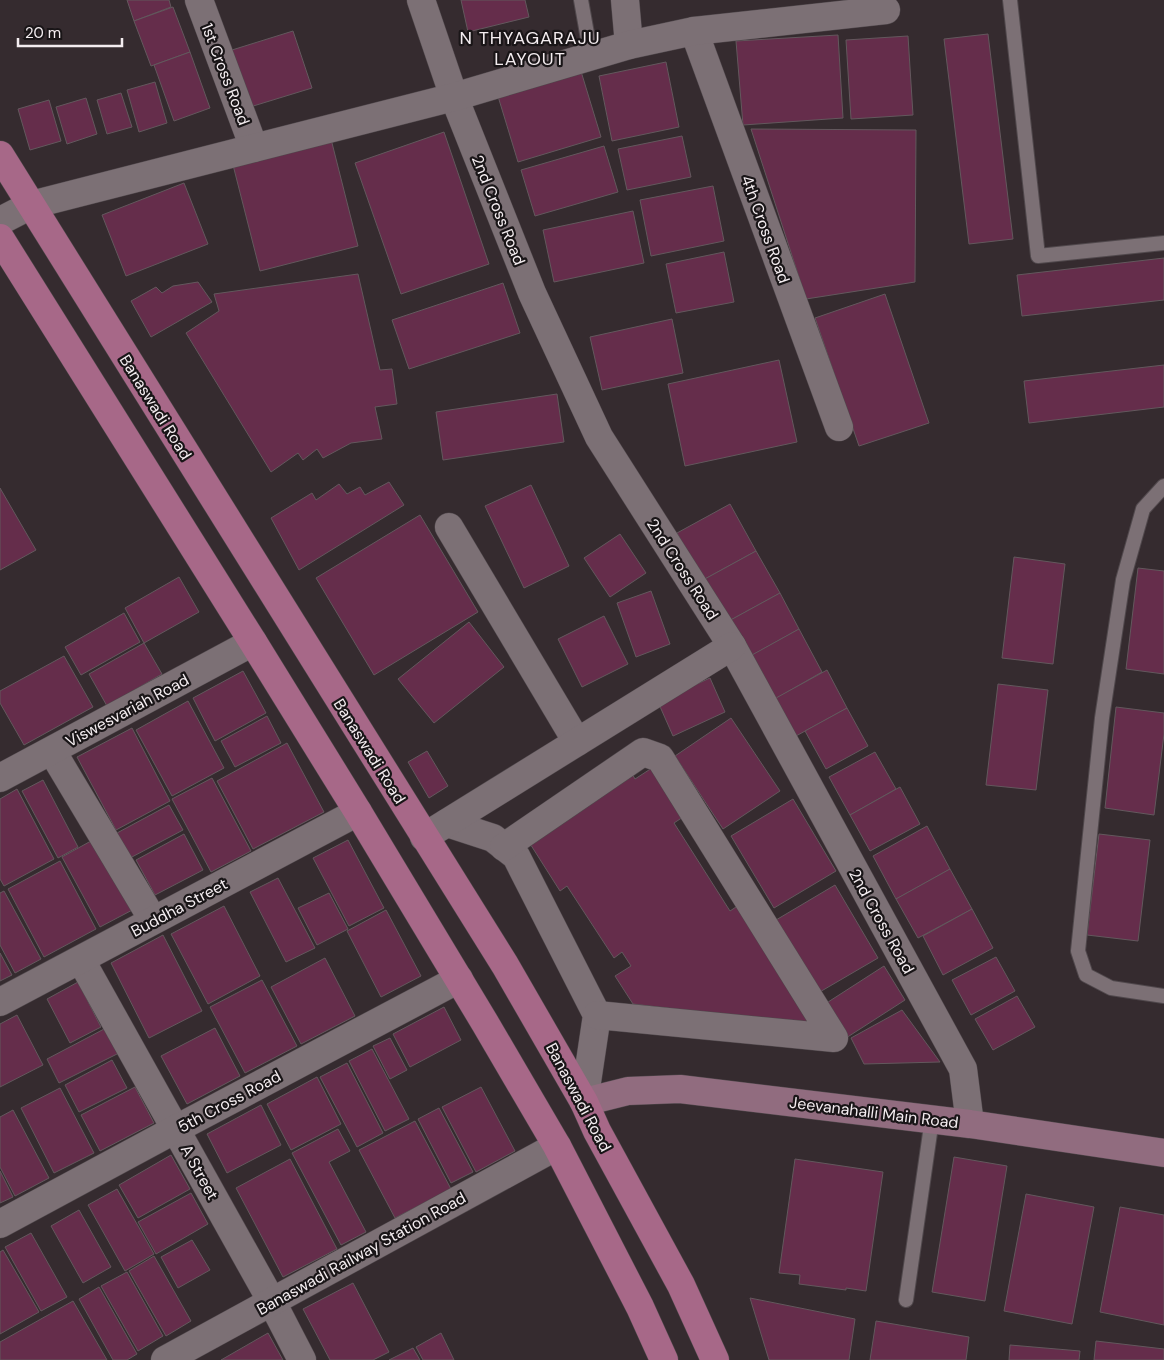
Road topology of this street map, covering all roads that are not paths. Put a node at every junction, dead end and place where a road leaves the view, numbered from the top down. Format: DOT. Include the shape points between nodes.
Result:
graph roads {
  1 [pos="199,0"];
  2 [pos="421,0"];
  3 [pos="581,0"];
  4 [pos="624,0"];
  5 [pos="1010,0"];
  6 [pos="886,10"];
  7 [pos="694,31"];
  8 [pos="629,45"];
  9 [pos="591,56"];
  10 [pos="454,97"];
  11 [pos="254,148"];
  12 [pos="0,155"];
  13 [pos="31,204"];
  14 [pos="0,221"];
  15 [pos="0,238"];
  16 [pos="1164,243"];
  17 [pos="839,427"];
  18 [pos="1164,486"];
  19 [pos="449,527"];
  20 [pos="253,642"];
  21 [pos="732,646"];
  22 [pos="577,742"];
  23 [pos="52,751"];
  24 [pos="0,778"];
  25 [pos="358,812"];
  26 [pos="447,823"];
  27 [pos="424,837"];
  28 [pos="504,847"];
  29 [pos="153,920"];
  30 [pos="81,960"];
  31 [pos="459,979"];
  32 [pos="1164,996"];
  33 [pos="0,1002"];
  34 [pos="597,1015"];
  35 [pos="584,1102"];
  36 [pos="932,1119"];
  37 [pos="970,1124"];
  38 [pos="176,1129"];
  39 [pos="557,1146"];
  40 [pos="1164,1154"];
  41 [pos="0,1224"];
  42 [pos="906,1300"];
  43 [pos="272,1302"];
  44 [pos="165,1360"];
  45 [pos="302,1360"];
  46 [pos="664,1360"];
  47 [pos="716,1360"];
  1 -- 11 [label="street, 1st Cross Road"];
  2 -- 10 [label="street, 2nd Cross Road"];
  3 -- 9 [label="lane"];
  4 -- 8 [label="street"];
  5 -- 16 [label="lane" via="1038,256"];
  6 -- 7 [label="street"];
  7 -- 8 [label="street"];
  7 -- 17 [label="street, 4th Cross Road"];
  8 -- 9 [label="street"];
  9 -- 10 [label="street"];
  10 -- 11 [label="street"];
  10 -- 21 [label="street, 2nd Cross Road" via="532,293 599,437"];
  11 -- 13 [label="street"];
  12 -- 13 [label="main road, Banaswadi Road"];
  13 -- 14 [label="street"];
  13 -- 27 [label="main road, Banaswadi Road"];
  15 -- 20 [label="main road"];
  18 -- 32 [label="lane" via="1143,509 1123,580 1102,718 1078,951 1086,976 1111,988"];
  19 -- 22 [label="street"];
  20 -- 23 [label="street, Viswesvariah Road"];
  20 -- 25 [label="main road"];
  21 -- 22 [label="street"];
  21 -- 37 [label="street, 2nd Cross Road" via="963,1069"];
  22 -- 26 [label="street"];
  23 -- 24 [label="street, Viswesvariah Road"];
  23 -- 29 [label="street"];
  25 -- 29 [label="street, Buddha Street"];
  25 -- 31 [label="main road"];
  26 -- 27 [label="street"];
  26 -- 28 [label="street" via="493,838"];
  27 -- 35 [label="main road, Banaswadi Road" via="505,965"];
  28 -- 34 [label="street" via="516,856"];
  28 -- 34 [label="street" via="643,752 660,758 834,1038"];
  29 -- 30 [label="street, Buddha Street"];
  30 -- 33 [label="street, Buddha Street"];
  30 -- 38 [label="street, A Street"];
  31 -- 38 [label="street, 5th Cross Road"];
  31 -- 39 [label="main road"];
  34 -- 35 [label="street"];
  35 -- 36 [label="street, Jeevanahalli Main Road" via="628,1091 680,1089"];
  35 -- 47 [label="main road, Banaswadi Road" via="681,1285"];
  36 -- 37 [label="street, Jeevanahalli Main Road"];
  36 -- 42 [label="lane"];
  37 -- 40 [label="street, Jeevanahalli Main Road"];
  38 -- 41 [label="street, 5th Cross Road"];
  38 -- 43 [label="street, A Street"];
  39 -- 43 [label="street, Banaswadi Railway Station Road"];
  39 -- 46 [label="main road"];
  43 -- 44 [label="street, Banaswadi Railway Station Road"];
  43 -- 45 [label="street, A Street"];
}
